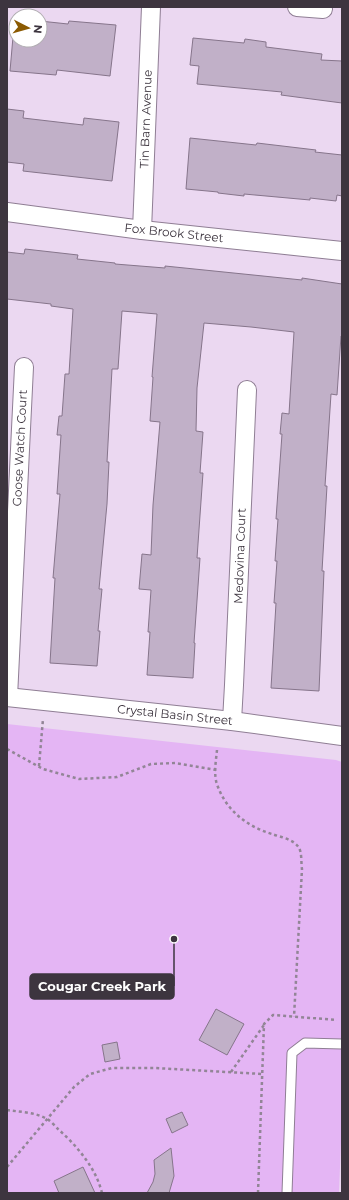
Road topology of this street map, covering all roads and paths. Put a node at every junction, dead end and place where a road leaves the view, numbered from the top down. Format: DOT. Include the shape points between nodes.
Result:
graph roads {
  1 [pos="151,7"];
  2 [pos="297,7"];
  3 [pos="323,9"];
  4 [pos="7,212"];
  5 [pos="142,230"];
  6 [pos="342,251"];
  7 [pos="24,367"];
  8 [pos="247,390"];
  9 [pos="8,697"];
  10 [pos="45,701"];
  11 [pos="232,722"];
  12 [pos="342,736"];
  13 [pos="7,749"];
  14 [pos="217,750"];
  15 [pos="39,766"];
  16 [pos="216,770"];
  17 [pos="294,1017"];
  18 [pos="337,1020"];
  19 [pos="264,1024"];
  20 [pos="342,1044"];
  21 [pos="231,1072"];
  22 [pos="263,1074"];
  23 [pos="7,1110"];
  24 [pos="47,1119"];
  25 [pos="7,1167"];
  26 [pos="102,1193"];
  27 [pos="258,1193"];
  28 [pos="287,1193"];
  1 -- 5 [label="street, Tin Barn Avenue"];
  2 -- 3 [label="street"];
  4 -- 5 [label="street, Fox Brook Street"];
  5 -- 6 [label="street, Fox Brook Street"];
  7 -- 9 [label="street, Goose Watch Court"];
  8 -- 11 [label="street, Medovina Court"];
  9 -- 10 [label="street, Crystal Basin Street"];
  10 -- 11 [label="street, Crystal Basin Street"];
  10 -- 15 [label="path"];
  11 -- 12 [label="street, Crystal Basin Street"];
  13 -- 15 [label="path"];
  14 -- 16 [label="path"];
  15 -- 16 [label="path" via="79,779 117,777 151,764 175,763"];
  16 -- 17 [label="path" via="217,786 230,808 247,824 283,837 299,848 302,869"];
  17 -- 18 [label="path"];
  17 -- 19 [label="path" via="273,1015"];
  19 -- 21 [label="path"];
  19 -- 22 [label="path"];
  20 -- 28 [label="lane" via="305,1043 292,1053"];
  21 -- 22 [label="path"];
  21 -- 24 [label="path" via="112,1068 90,1074 74,1087"];
  22 -- 27 [label="path"];
  23 -- 24 [label="path" via="30,1113"];
  24 -- 25 [label="path"];
  24 -- 26 [label="path" via="68,1137 88,1161"];
}
